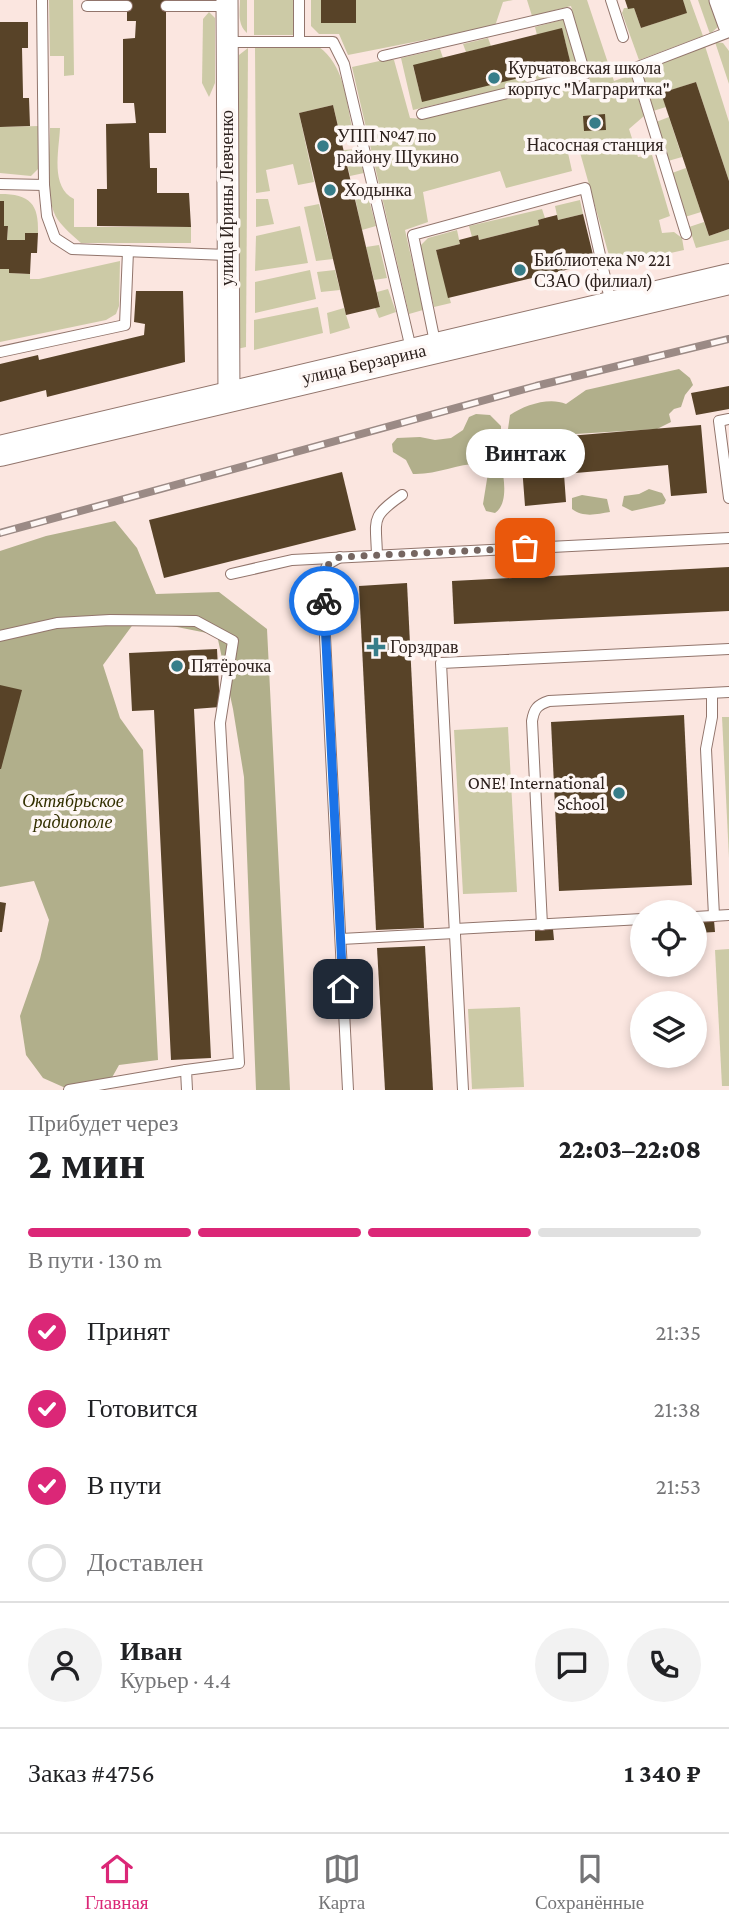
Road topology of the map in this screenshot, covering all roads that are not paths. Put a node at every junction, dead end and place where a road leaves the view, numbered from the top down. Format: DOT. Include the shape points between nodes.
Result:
graph roads {
  1 [pos="42,0"];
  2 [pos="299,0"];
  3 [pos="611,0"];
  4 [pos="720,0"];
  5 [pos="226,3"];
  6 [pos="88,6"];
  7 [pos="127,6"];
  8 [pos="166,6"];
  9 [pos="729,25"];
  10 [pos="729,32"];
  11 [pos="623,37"];
  12 [pos="299,41"];
  13 [pos="227,42"];
  14 [pos="383,56"];
  15 [pos="422,114"];
  16 [pos="0,184"];
  17 [pos="44,185"];
  18 [pos="686,234"];
  19 [pos="128,251"];
  20 [pos="228,255"];
  21 [pos="729,279"];
  22 [pos="612,306"];
  23 [pos="424,350"];
  24 [pos="0,352"];
  25 [pos="229,395"];
  26 [pos="729,419"];
  27 [pos="0,451"];
  28 [pos="402,495"];
  29 [pos="729,498"];
  30 [pos="729,538"];
  31 [pos="377,555"];
  32 [pos="340,557"];
  33 [pos="231,574"];
  34 [pos="0,636"];
  35 [pos="729,649"];
  36 [pos="729,692"];
  37 [pos="712,693"];
  38 [pos="729,915"];
  39 [pos="707,916"];
  40 [pos="714,916"];
  41 [pos="630,920"];
  42 [pos="542,925"];
  43 [pos="455,931"];
  44 [pos="341,939"];
  45 [pos="186,1070"];
  46 [pos="69,1090"];
  47 [pos="187,1090"];
  48 [pos="348,1090"];
  49 [pos="463,1090"];
  1 -- 17 [label="lane"];
  2 -- 12 [label="lane"];
  3 -- 11 [label="lane"];
  4 -- 9 [label="street"];
  5 -- 8 [label="lane"];
  5 -- 13 [label="street, улица Ирины Левченко"];
  6 -- 7 [label="lane"];
  10 -- 18 [label="lane" via="635,68"];
  12 -- 13 [label="lane"];
  12 -- 23 [label="lane" via="333,42 344,64"];
  13 -- 20 [label="street, улица Ирины Левченко"];
  14 -- 15 [label="lane" via="567,13 584,74"];
  16 -- 17 [label="lane"];
  17 -- 19 [label="lane" via="55,239 72,249"];
  19 -- 20 [label="lane"];
  19 -- 24 [label="lane" via="125,324"];
  20 -- 25 [label="street, улица Ирины Левченко"];
  21 -- 22 [label="street, улица Берзарина"];
  22 -- 23 [label="street, улица Берзарина"];
  22 -- 23 [label="lane" via="584,188 413,235"];
  23 -- 25 [label="street, улица Берзарина"];
  25 -- 27 [label="street, улица Берзарина"];
  26 -- 29 [label="lane" via="719,421"];
  28 -- 31 [label="lane" via="376,518"];
  30 -- 31 [label="lane"];
  31 -- 32 [label="lane"];
  32 -- 33 [label="lane" via="292,560"];
  32 -- 44 [label="lane" via="328,564 322,578"];
  34 -- 45 [label="lane" via="57,623 196,621 233,641 220,723 239,1063"];
  35 -- 43 [label="lane" via="441,663"];
  36 -- 37 [label="lane"];
  37 -- 40 [label="lane" via="706,749"];
  37 -- 42 [label="lane" via="549,701 533,711"];
  38 -- 40 [label="lane"];
  39 -- 40 [label="lane"];
  41 -- 42 [label="lane"];
  42 -- 43 [label="lane"];
  43 -- 44 [label="lane"];
  43 -- 49 [label="lane"];
  44 -- 48 [label="lane"];
  45 -- 46 [label="lane"];
  45 -- 47 [label="lane"];
}
